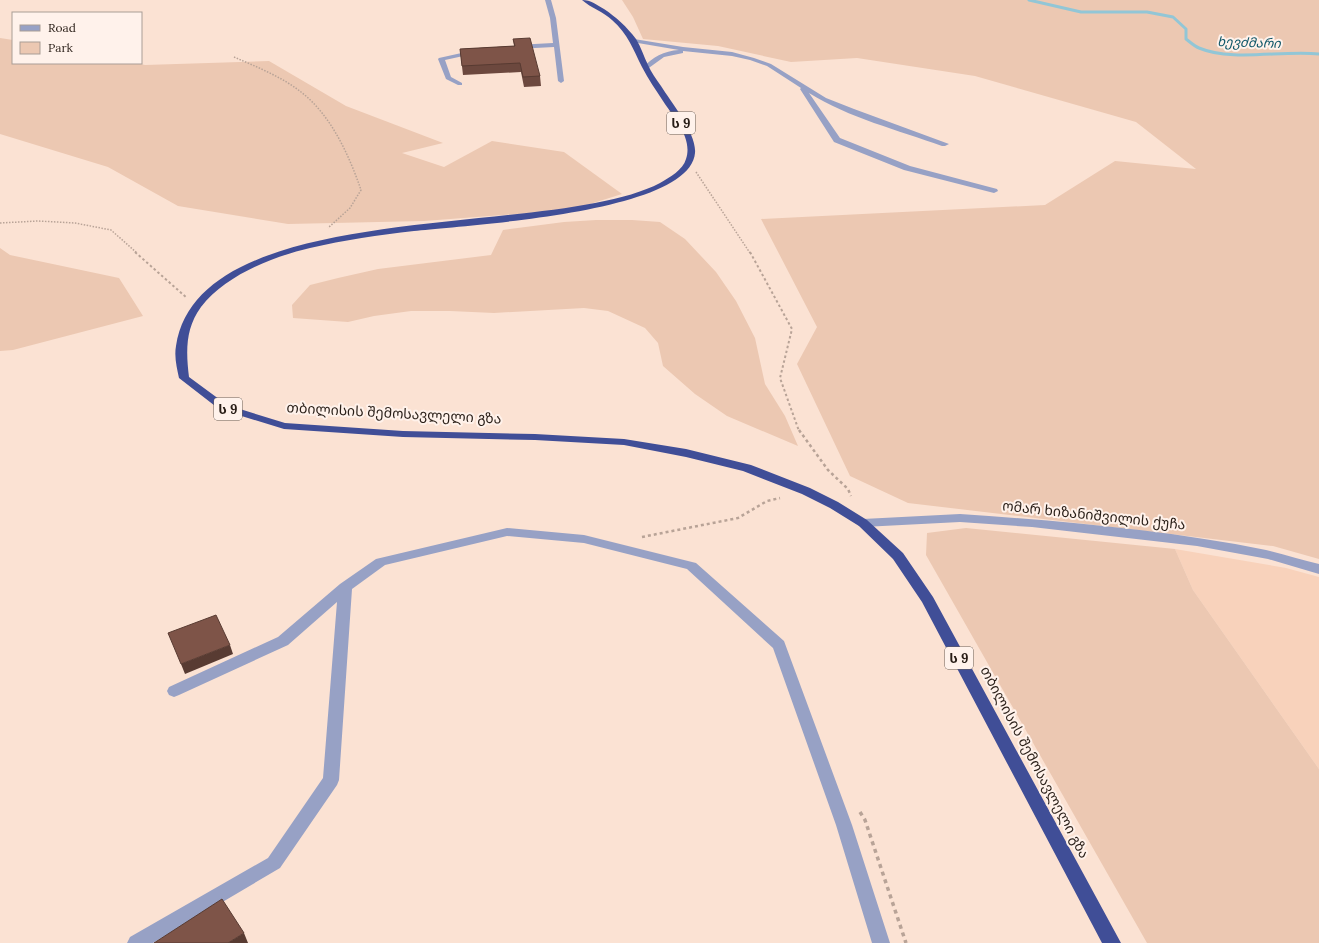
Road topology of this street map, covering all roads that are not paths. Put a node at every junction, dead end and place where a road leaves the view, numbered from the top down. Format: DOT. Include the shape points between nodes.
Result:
graph roads {
  1 [pos="548,0"];
  2 [pos="585,0"];
  3 [pos="634,41"];
  4 [pos="556,45"];
  5 [pos="512,47"];
  6 [pos="480,52"];
  7 [pos="732,54"];
  8 [pos="646,68"];
  9 [pos="561,81"];
  10 [pos="460,84"];
  11 [pos="800,84"];
  12 [pos="945,144"];
  13 [pos="994,191"];
  14 [pos="862,523"];
  15 [pos="1319,568"];
  16 [pos="345,587"];
  17 [pos="174,691"];
  18 [pos="136,943"];
  19 [pos="881,943"];
  20 [pos="1112,943"];
  1 -- 4 [label="street"];
  2 -- 3 [label="highway, ს 9" via="614,18"];
  3 -- 7 [label="street"];
  3 -- 8 [label="highway, ს 9"];
  4 -- 5 [label="street"];
  4 -- 9 [label="street"];
  6 -- 10 [label="street" via="441,59 448,78"];
  7 -- 8 [label="street" via="705,51 673,52 657,57"];
  7 -- 11 [label="street" via="769,65"];
  8 -- 14 [label="highway, თბილისის შემოსავლელი გზა / ს 9" via="690,138 692,151 689,162 680,173 664,184 621,200 555,212 361,235 310,245 275,256 247,268 224,282 197,306 181,347 184,378 223,407 284,426 403,434 624,442 686,453 747,468 806,491"];
  11 -- 12 [label="street" via="824,99 851,111"];
  11 -- 13 [label="street" via="837,140 907,168"];
  14 -- 15 [label="street, ომარ ხიზანიშვილის ქუჩა" via="960,518 1032,523 1197,542 1268,555"];
  14 -- 20 [label="highway, თბილისის შემოსავლელი გზა / ს 9" via="898,556 928,600"];
  16 -- 17 [label="street" via="283,641"];
  16 -- 18 [label="street" via="332,780 274,863"];
  16 -- 19 [label="street" via="381,562 507,532 584,539 691,566 779,645 844,825"];
}
